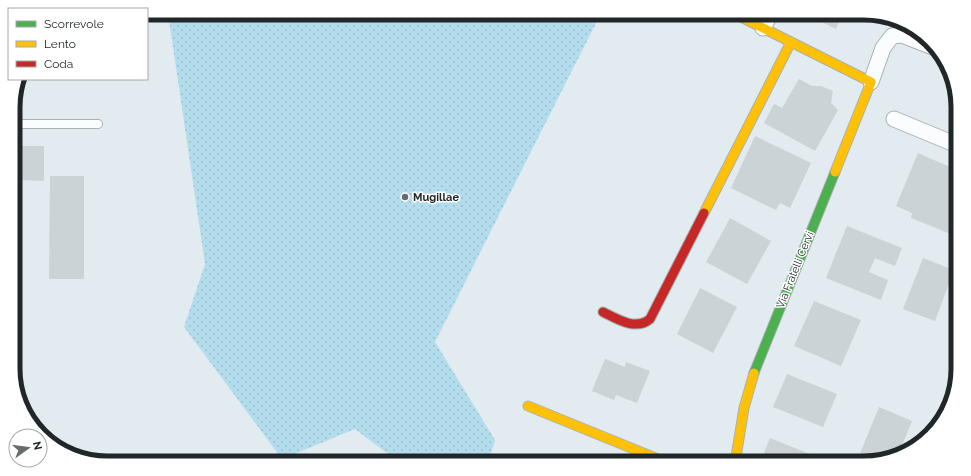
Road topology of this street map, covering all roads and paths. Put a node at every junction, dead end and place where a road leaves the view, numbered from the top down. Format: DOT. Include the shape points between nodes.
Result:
graph roads {
  1 [pos="747,20"];
  2 [pos="767,20"];
  3 [pos="763,28"];
  4 [pos="791,42"];
  5 [pos="922,43"];
  6 [pos="871,82"];
  7 [pos="894,119"];
  8 [pos="20,124"];
  9 [pos="98,124"];
  10 [pos="951,143"];
  11 [pos="603,312"];
  12 [pos="528,406"];
  13 [pos="651,456"];
  14 [pos="736,456"];
  1 -- 3 [label="street"];
  2 -- 3 [label="street"];
  3 -- 4 [label="street"];
  4 -- 6 [label="street"];
  4 -- 11 [label="street" via="650,319 638,326"];
  5 -- 6 [label="street, Via Fratelli Cervi" via="902,35 892,36 883,48"];
  6 -- 14 [label="street, Via Fratelli Cervi" via="755,371 744,408"];
  7 -- 10 [label="street"];
  8 -- 9 [label="lane"];
  12 -- 13 [label="street"];
}
